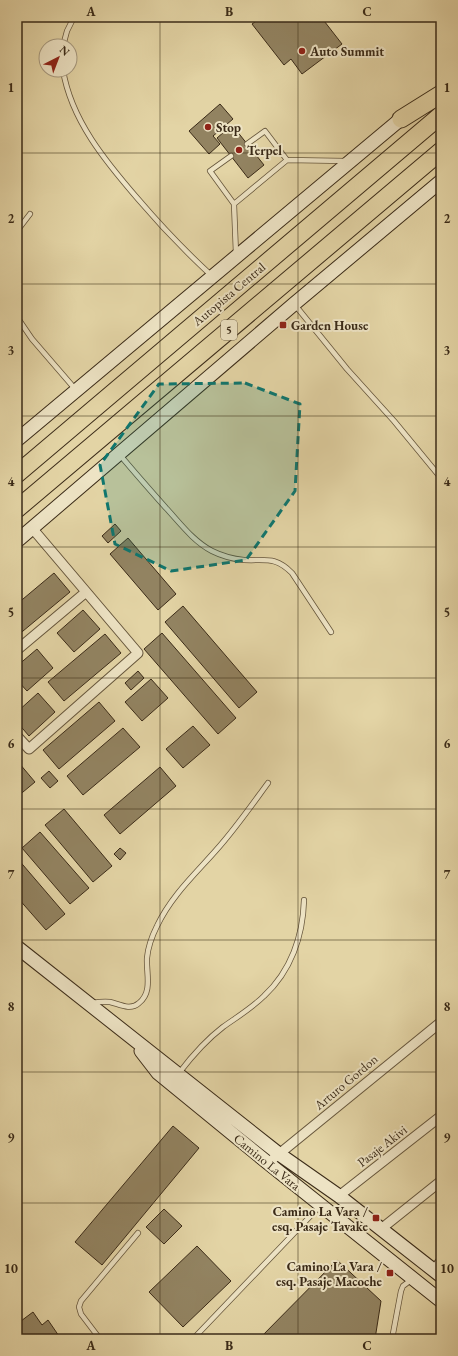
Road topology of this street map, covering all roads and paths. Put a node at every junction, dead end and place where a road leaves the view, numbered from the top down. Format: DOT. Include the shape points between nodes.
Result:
graph roads {
  1 [pos="74,17"];
  2 [pos="65,38"];
  3 [pos="64,78"];
  4 [pos="441,84"];
  5 [pos="441,94"];
  6 [pos="441,115"];
  7 [pos="401,119"];
  8 [pos="247,144"];
  9 [pos="441,151"];
  10 [pos="231,156"];
  11 [pos="287,160"];
  12 [pos="350,161"];
  13 [pos="441,181"];
  14 [pos="234,204"];
  15 [pos="30,214"];
  16 [pos="17,231"];
  17 [pos="236,256"];
  18 [pos="212,276"];
  19 [pos="294,304"];
  20 [pos="17,317"];
  21 [pos="76,390"];
  22 [pos="17,440"];
  23 [pos="118,454"];
  24 [pos="17,474"];
  25 [pos="441,478"];
  26 [pos="17,510"];
  27 [pos="32,528"];
  28 [pos="17,541"];
  29 [pos="86,592"];
  30 [pos="331,632"];
  31 [pos="17,650"];
  32 [pos="17,736"];
  33 [pos="268,782"];
  34 [pos="304,900"];
  35 [pos="17,948"];
  36 [pos="88,1004"];
  37 [pos="441,1022"];
  38 [pos="129,1036"];
  39 [pos="178,1075"];
  40 [pos="441,1116"];
  41 [pos="280,1154"];
  42 [pos="268,1163"];
  43 [pos="441,1181"];
  44 [pos="339,1196"];
  45 [pos="321,1205"];
  46 [pos="381,1229"];
  47 [pos="138,1233"];
  48 [pos="435,1268"];
  49 [pos="413,1278"];
  50 [pos="441,1301"];
  51 [pos="100,1339"];
  52 [pos="193,1339"];
  53 [pos="392,1339"];
  1 -- 2 [label="lane"];
  3 -- 18 [label="lane" via="73,105 104,158 158,222"];
  4 -- 7 [label="street"];
  5 -- 7 [label="highway"];
  6 -- 24 [label="highway, Autopista Central / 5"];
  7 -- 12 [label="street"];
  8 -- 11 [label="lane" via="265,131"];
  9 -- 26 [label="highway, Autopista Central / 5"];
  10 -- 14 [label="lane" via="210,171"];
  11 -- 12 [label="lane"];
  11 -- 14 [label="lane"];
  12 -- 17 [label="street"];
  13 -- 19 [label="street"];
  14 -- 17 [label="lane"];
  15 -- 16 [label="lane"];
  17 -- 18 [label="street"];
  18 -- 21 [label="street"];
  19 -- 23 [label="street"];
  19 -- 25 [label="lane"];
  20 -- 21 [label="lane" via="32,339"];
  21 -- 22 [label="street"];
  23 -- 27 [label="street"];
  23 -- 30 [label="lane" via="184,528 212,551 243,560 270,560 288,568"];
  27 -- 28 [label="street"];
  27 -- 29 [label="street"];
  29 -- 31 [label="street"];
  29 -- 32 [label="street" via="138,653 29,750"];
  33 -- 36 [label="lane" via="224,840 165,910 148,949 148,986 139,1003 128,1007 109,1002"];
  34 -- 39 [label="lane" via="299,935 292,957 281,976 260,1000 211,1037"];
  35 -- 36 [label="street, Camino La Vara"];
  36 -- 38 [label="street, Camino La Vara"];
  37 -- 41 [label="street, Arturo Gordon"];
  38 -- 39 [label="street, Camino La Vara"];
  38 -- 42 [label="street, Camino La Vara" via="158,1073"];
  39 -- 41 [label="street, Camino La Vara"];
  40 -- 44 [label="street, Pasaje Akivi"];
  41 -- 42 [label="street, Arturo Gordon"];
  41 -- 44 [label="street, Camino La Vara"];
  42 -- 45 [label="street, Camino La Vara"];
  43 -- 46 [label="street"];
  44 -- 46 [label="street, Camino La Vara"];
  45 -- 49 [label="street, Camino La Vara"];
  45 -- 52 [label="lane"];
  46 -- 48 [label="street, Camino La Vara"];
  47 -- 51 [label="lane" via="81,1301 81,1314"];
  48 -- 49 [label="street, Camino La Vara"];
  49 -- 50 [label="street, Camino La Vara"];
  49 -- 53 [label="lane" via="401,1291"];
}
